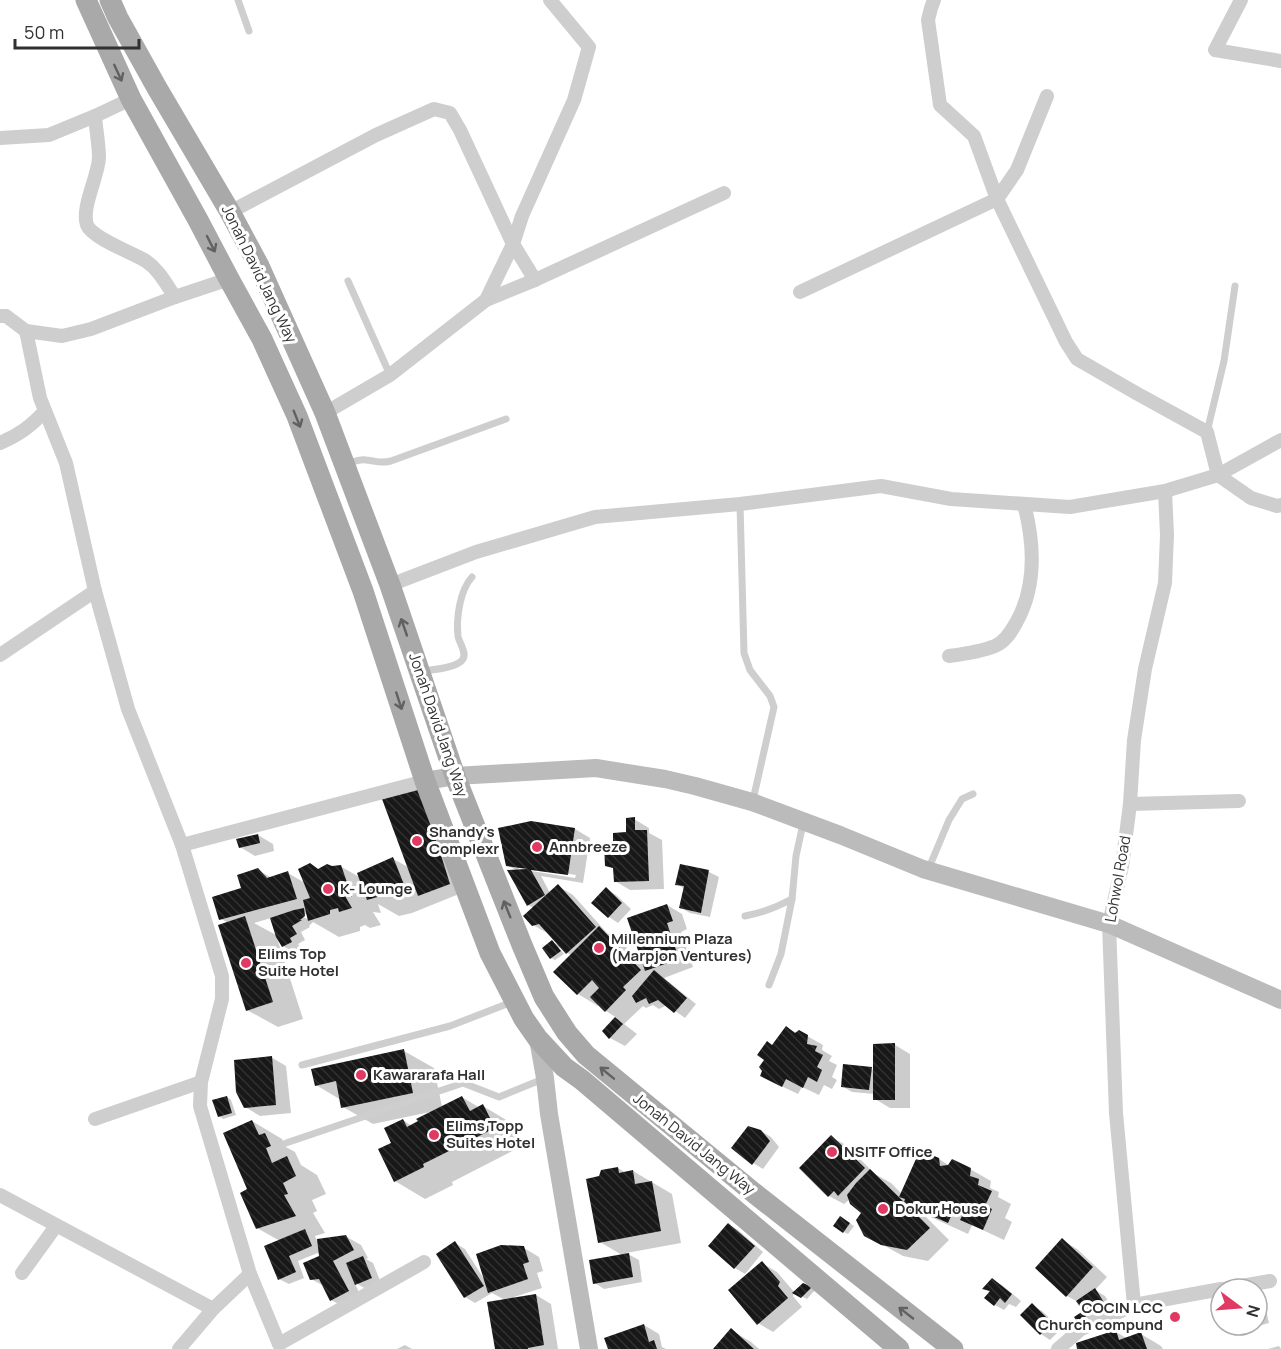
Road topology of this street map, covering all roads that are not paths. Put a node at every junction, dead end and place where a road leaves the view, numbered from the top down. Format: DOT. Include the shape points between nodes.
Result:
graph roads {
  1 [pos="86,0"];
  2 [pos="111,0"];
  3 [pos="238,0"];
  4 [pos="550,0"];
  5 [pos="934,0"];
  6 [pos="1241,0"];
  7 [pos="249,31"];
  8 [pos="1281,61"];
  9 [pos="1047,96"];
  10 [pos="131,99"];
  11 [pos="95,116"];
  12 [pos="0,138"];
  13 [pos="724,193"];
  14 [pos="997,200"];
  15 [pos="230,212"];
  16 [pos="513,244"];
  17 [pos="229,279"];
  18 [pos="535,279"];
  19 [pos="348,281"];
  20 [pos="1234,286"];
  21 [pos="800,292"];
  22 [pos="175,297"];
  23 [pos="486,300"];
  24 [pos="0,316"];
  25 [pos="26,331"];
  26 [pos="390,375"];
  27 [pos="45,411"];
  28 [pos="325,413"];
  29 [pos="506,419"];
  30 [pos="1207,432"];
  31 [pos="1281,440"];
  32 [pos="0,443"];
  33 [pos="345,465"];
  34 [pos="1218,475"];
  35 [pos="1165,491"];
  36 [pos="740,504"];
  37 [pos="1024,504"];
  38 [pos="1281,505"];
  39 [pos="472,577"];
  40 [pos="390,585"];
  41 [pos="95,591"];
  42 [pos="0,655"];
  43 [pos="949,656"];
  44 [pos="419,671"];
  45 [pos="455,776"];
  46 [pos="425,781"];
  47 [pos="973,794"];
  48 [pos="1239,801"];
  49 [pos="752,802"];
  50 [pos="1130,804"];
  51 [pos="803,821"];
  52 [pos="183,845"];
  53 [pos="928,870"];
  54 [pos="792,899"];
  55 [pos="746,916"];
  56 [pos="1109,924"];
  57 [pos="769,986"];
  58 [pos="1281,1000"];
  59 [pos="515,1001"];
  60 [pos="538,1039"];
  61 [pos="302,1065"];
  62 [pos="546,1078"];
  63 [pos="201,1082"];
  64 [pos="95,1119"];
  65 [pos="286,1143"];
  66 [pos="0,1196"];
  67 [pos="56,1226"];
  68 [pos="424,1262"];
  69 [pos="22,1273"];
  70 [pos="250,1274"];
  71 [pos="1209,1291"];
  72 [pos="1134,1305"];
  73 [pos="213,1310"];
  74 [pos="280,1347"];
  75 [pos="179,1349"];
  76 [pos="589,1349"];
  77 [pos="900,1349"];
  78 [pos="953,1349"];
  79 [pos="1058,1349"];
  1 -- 10 [label="main road, one-way"];
  2 -- 15 [label="main road, Jonah David Jang Way" via="156,88"];
  3 -- 7 [label="lane"];
  4 -- 16 [label="street" via="589,47 574,100"];
  5 -- 14 [label="street" via="928,20 940,105 974,136"];
  6 -- 8 [label="street" via="1215,50"];
  9 -- 14 [label="street" via="1017,170"];
  10 -- 11 [label="street"];
  10 -- 17 [label="main road, one-way"];
  11 -- 12 [label="street" via="49,135"];
  11 -- 22 [label="street" via="99,158 86,212 88,226 97,235 145,260"];
  13 -- 18 [label="street"];
  14 -- 21 [label="street"];
  14 -- 30 [label="street" via="1077,359"];
  15 -- 16 [label="street" via="434,109 450,113"];
  15 -- 28 [label="main road, Jonah David Jang Way"];
  16 -- 18 [label="street"];
  16 -- 23 [label="street"];
  17 -- 22 [label="street"];
  17 -- 46 [label="main road, one-way" via="297,416 363,591"];
  18 -- 23 [label="street"];
  19 -- 26 [label="lane"];
  20 -- 30 [label="lane" via="1224,361"];
  22 -- 25 [label="street" via="62,336"];
  23 -- 26 [label="street"];
  24 -- 25 [label="street"];
  25 -- 27 [label="street"];
  26 -- 28 [label="street"];
  27 -- 32 [label="street" via="15,437"];
  27 -- 41 [label="street" via="66,463"];
  28 -- 33 [label="main road, Jonah David Jang Way"];
  29 -- 33 [label="lane" via="391,461 359,460"];
  30 -- 34 [label="street"];
  31 -- 34 [label="street"];
  33 -- 40 [label="main road, Jonah David Jang Way"];
  34 -- 35 [label="street"];
  34 -- 38 [label="street" via="1251,498"];
  35 -- 37 [label="street" via="1070,507"];
  35 -- 50 [label="street, Lohwol Road" via="1165,583 1142,689"];
  36 -- 37 [label="street" via="881,486 951,499"];
  36 -- 40 [label="street" via="595,517 476,552"];
  36 -- 49 [label="lane" via="744,653 750,670 774,707"];
  37 -- 43 [label="street" via="1032,552 1030,583 1020,615 1008,637 996,646"];
  39 -- 44 [label="lane" via="459,608 458,636 463,659 445,668"];
  44 -- 40 [label="main road, Jonah David Jang Way, one-way"];
  41 -- 42 [label="street"];
  41 -- 52 [label="street" via="128,709"];
  44 -- 45 [label="main road, Jonah David Jang Way"];
  45 -- 46 [label="street"];
  45 -- 49 [label="street" via="596,768 665,779"];
  78 -- 45 [label="main road, Jonah David Jang Way, one-way" via="586,1055 544,997"];
  46 -- 52 [label="street"];
  46 -- 59 [label="main road" via="490,953"];
  47 -- 53 [label="lane" via="962,799 949,820"];
  48 -- 50 [label="street"];
  49 -- 51 [label="street"];
  50 -- 56 [label="street, Lohwol Road"];
  51 -- 53 [label="street"];
  51 -- 54 [label="lane"];
  52 -- 63 [label="street" via="222,976 222,999"];
  53 -- 56 [label="street"];
  54 -- 55 [label="lane"];
  54 -- 57 [label="lane" via="781,954"];
  56 -- 58 [label="street"];
  56 -- 72 [label="street, Lohwol Road" via="1116,1113"];
  59 -- 60 [label="main road"];
  59 -- 61 [label="lane" via="450,1026"];
  60 -- 62 [label="street"];
  60 -- 77 [label="main road" via="564,1067"];
  62 -- 65 [label="lane" via="499,1097 463,1083"];
  62 -- 76 [label="street"];
  63 -- 64 [label="street"];
  63 -- 70 [label="street" via="200,1106"];
  66 -- 67 [label="street"];
  67 -- 69 [label="street"];
  67 -- 73 [label="street"];
  68 -- 74 [label="street"];
  70 -- 73 [label="street"];
  70 -- 74 [label="street"];
  71 -- 72 [label="street"];
  72 -- 79 [label="street" via="1081,1329"];
  73 -- 75 [label="street"];
}
